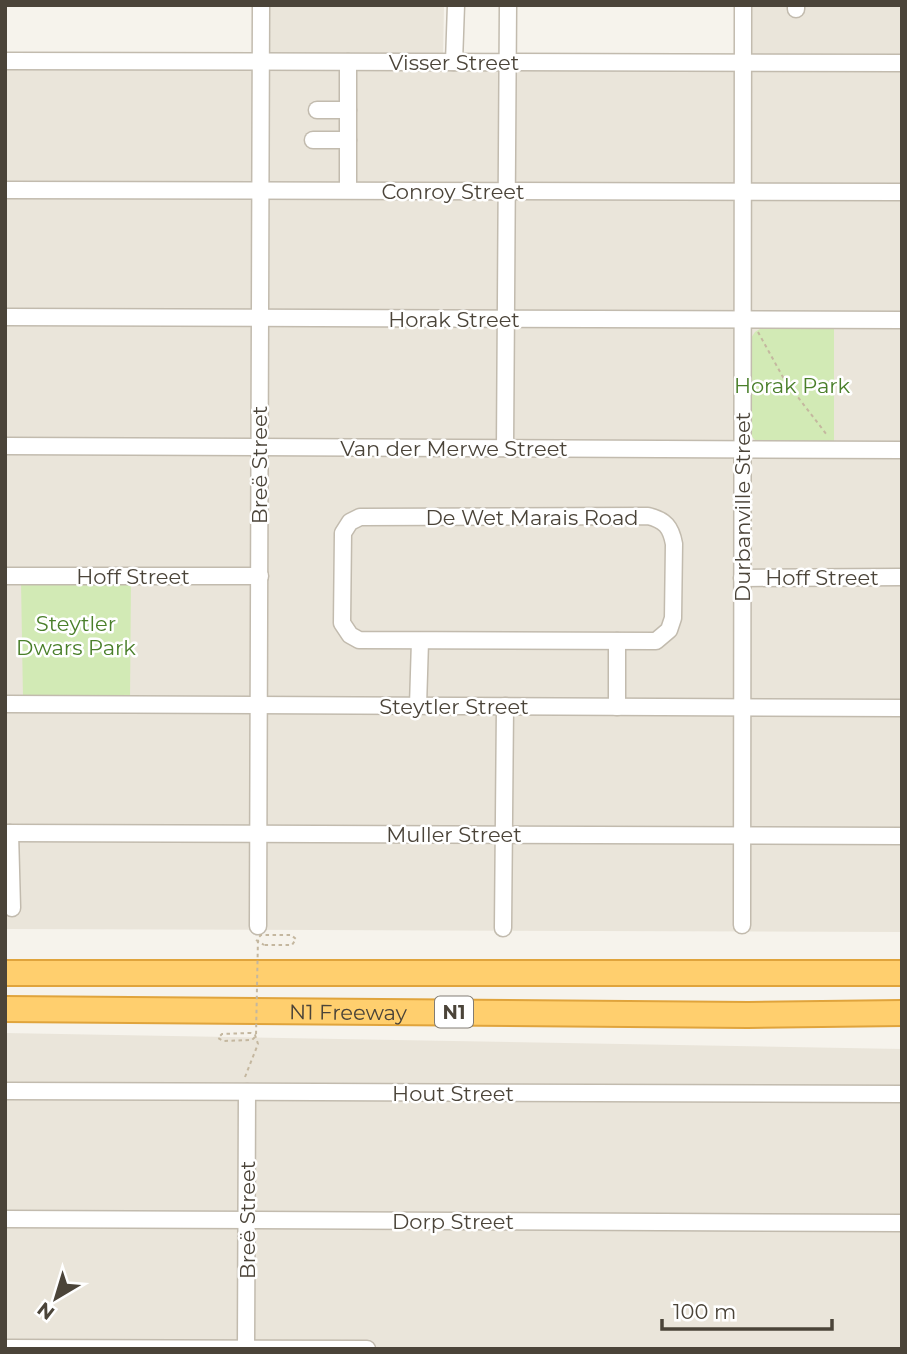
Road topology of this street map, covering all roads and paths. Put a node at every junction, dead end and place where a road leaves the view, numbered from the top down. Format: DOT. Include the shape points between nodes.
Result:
graph roads {
  1 [pos="261,5"];
  2 [pos="456,5"];
  3 [pos="508,5"];
  4 [pos="743,5"];
  5 [pos="5,61"];
  6 [pos="261,62"];
  7 [pos="348,62"];
  8 [pos="454,62"];
  9 [pos="508,62"];
  10 [pos="744,63"];
  11 [pos="902,63"];
  12 [pos="317,110"];
  13 [pos="348,110"];
  14 [pos="313,140"];
  15 [pos="348,141"];
  16 [pos="5,190"];
  17 [pos="261,190"];
  18 [pos="348,190"];
  19 [pos="508,191"];
  20 [pos="743,192"];
  21 [pos="902,192"];
  22 [pos="5,317"];
  23 [pos="260,318"];
  24 [pos="508,319"];
  25 [pos="747,320"];
  26 [pos="902,320"];
  27 [pos="5,446"];
  28 [pos="258,447"];
  29 [pos="505,448"];
  30 [pos="838,450"];
  31 [pos="902,450"];
  32 [pos="741,451"];
  33 [pos="5,576"];
  34 [pos="260,576"];
  35 [pos="902,577"];
  36 [pos="742,578"];
  37 [pos="420,641"];
  38 [pos="617,641"];
  39 [pos="5,704"];
  40 [pos="259,705"];
  41 [pos="418,706"];
  42 [pos="505,706"];
  43 [pos="617,707"];
  44 [pos="741,708"];
  45 [pos="902,709"];
  46 [pos="8,833"];
  47 [pos="258,834"];
  48 [pos="505,834"];
  49 [pos="743,835"];
  50 [pos="902,836"];
  51 [pos="12,908"];
  52 [pos="742,925"];
  53 [pos="258,926"];
  54 [pos="503,928"];
  55 [pos="264,945"];
  56 [pos="902,956"];
  57 [pos="719,972"];
  58 [pos="5,973"];
  59 [pos="902,973"];
  60 [pos="5,1009"];
  61 [pos="902,1013"];
  62 [pos="748,1015"];
  63 [pos="902,1025"];
  64 [pos="5,1091"];
  65 [pos="247,1092"];
  66 [pos="902,1094"];
  67 [pos="5,1219"];
  68 [pos="248,1220"];
  69 [pos="902,1223"];
  70 [pos="5,1348"];
  71 [pos="246,1349"];
  72 [pos="367,1349"];
  1 -- 6 [label="street, Breë Street"];
  2 -- 8 [label="street"];
  3 -- 9 [label="street"];
  4 -- 10 [label="street, Durbanville Street"];
  5 -- 6 [label="street, Visser Street"];
  6 -- 7 [label="street, Visser Street"];
  6 -- 17 [label="street, Breë Street"];
  7 -- 8 [label="street, Visser Street"];
  7 -- 13 [label="street"];
  8 -- 9 [label="street, Visser Street"];
  9 -- 10 [label="street, Visser Street"];
  9 -- 19 [label="street"];
  10 -- 11 [label="street, Visser Street"];
  10 -- 20 [label="street, Durbanville Street"];
  12 -- 13 [label="street"];
  13 -- 15 [label="street"];
  14 -- 15 [label="street"];
  15 -- 18 [label="street"];
  16 -- 17 [label="street, Conroy Street"];
  17 -- 18 [label="street, Conroy Street"];
  17 -- 23 [label="street, Breë Street"];
  18 -- 19 [label="street, Conroy Street"];
  19 -- 20 [label="street, Conroy Street"];
  19 -- 24 [label="street"];
  20 -- 21 [label="street, Conroy Street"];
  20 -- 25 [label="street, Durbanville Street"];
  22 -- 23 [label="street, Horak Street"];
  23 -- 24 [label="street, Horak Street"];
  23 -- 28 [label="street, Breë Street"];
  24 -- 25 [label="street, Horak Street"];
  24 -- 29 [label="street"];
  25 -- 26 [label="street, Horak Street"];
  25 -- 30 [label="path" via="784,379"];
  25 -- 32 [label="street, Durbanville Street"];
  27 -- 28 [label="street, Van der Merwe Street"];
  28 -- 29 [label="street, Van der Merwe Street"];
  28 -- 34 [label="street, Breë Street"];
  29 -- 32 [label="street, Van der Merwe Street"];
  30 -- 31 [label="street, Van der Merwe Street"];
  30 -- 32 [label="street, Van der Merwe Street"];
  32 -- 36 [label="street, Durbanville Street"];
  33 -- 34 [label="street, Hoff Street"];
  34 -- 40 [label="street, Breë Street"];
  35 -- 36 [label="street, Hoff Street"];
  36 -- 44 [label="street, Durbanville Street"];
  37 -- 38 [label="street, De Wet Marais Road"];
  37 -- 38 [label="street, De Wet Marais Road" via="359,640 345,629 341,616 343,533 354,519 648,516 661,520 670,528 674,544 672,625 653,642"];
  37 -- 41 [label="street"];
  38 -- 43 [label="street"];
  39 -- 40 [label="street, Steytler Street"];
  40 -- 41 [label="street, Steytler Street"];
  40 -- 47 [label="street, Breë Street"];
  41 -- 42 [label="street, Steytler Street"];
  42 -- 43 [label="street, Steytler Street"];
  42 -- 48 [label="street"];
  43 -- 44 [label="street, Steytler Street"];
  44 -- 45 [label="street, Steytler Street"];
  44 -- 49 [label="street, Durbanville Street"];
  46 -- 47 [label="street, Muller Street"];
  46 -- 51 [label="street"];
  47 -- 48 [label="street, Muller Street"];
  47 -- 53 [label="street, Breë Street"];
  48 -- 49 [label="street, Muller Street"];
  48 -- 54 [label="street"];
  49 -- 50 [label="street, Muller Street"];
  49 -- 52 [label="street, Durbanville Street"];
  55 -- 65 [label="path, bridge" via="292,944 296,939 291,935 258,938 256,1036 252,1040 218,1038 222,1034 255,1035 258,1044 245,1077"];
  56 -- 57 [label="highway"];
  57 -- 58 [label="highway, N1 Freeway / N1"];
  57 -- 59 [label="highway, N1 Freeway / N1"];
  60 -- 62 [label="highway, N1 Freeway / N1"];
  61 -- 62 [label="highway, N1 Freeway / N1"];
  62 -- 63 [label="highway" via="776,1021"];
  64 -- 65 [label="street, Hout Street"];
  65 -- 66 [label="street, Hout Street"];
  65 -- 68 [label="street, Breë Street"];
  67 -- 68 [label="street, Dorp Street"];
  68 -- 69 [label="street, Dorp Street"];
  68 -- 71 [label="street, Breë Street"];
  70 -- 71 [label="street"];
  71 -- 72 [label="street"];
}
